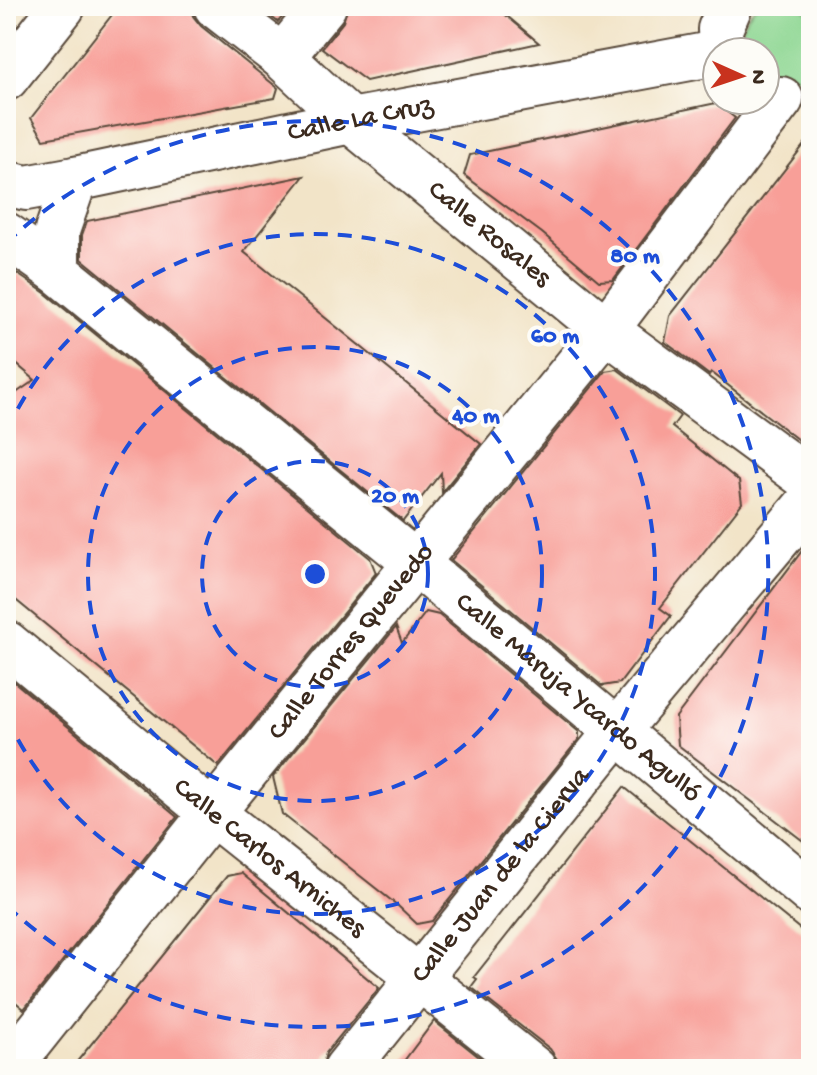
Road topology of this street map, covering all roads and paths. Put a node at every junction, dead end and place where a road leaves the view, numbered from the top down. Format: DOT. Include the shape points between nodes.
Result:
graph roads {
  1 [pos="63,6"];
  2 [pos="216,6"];
  3 [pos="324,6"];
  4 [pos="723,27"];
  5 [pos="282,57"];
  6 [pos="6,78"];
  7 [pos="786,96"];
  8 [pos="351,121"];
  9 [pos="75,179"];
  10 [pos="6,183"];
  11 [pos="6,235"];
  12 [pos="57,271"];
  13 [pos="606,330"];
  14 [pos="811,481"];
  15 [pos="811,500"];
  16 [pos="417,564"];
  17 [pos="6,643"];
  18 [pos="617,731"];
  19 [pos="212,813"];
  20 [pos="811,893"];
  21 [pos="420,979"];
  22 [pos="21,1056"];
  23 [pos="346,1069"];
  24 [pos="534,1069"];
  1 -- 6 [label="street"];
  2 -- 5 [label="street, Calle Rosales"];
  3 -- 5 [label="street"];
  4 -- 8 [label="street, Calle La Cruz"];
  5 -- 8 [label="street, Calle Rosales"];
  7 -- 13 [label="street, Calle Torres Quevedo"];
  8 -- 9 [label="street, Calle La Cruz"];
  8 -- 13 [label="street, Calle Rosales"];
  9 -- 10 [label="street, Calle La Cruz" via="26,188"];
  9 -- 12 [label="street" via="57,231"];
  11 -- 12 [label="street, Calle Maruja Ycardo Agulló"];
  12 -- 16 [label="street, Calle Maruja Ycardo Agulló"];
  13 -- 14 [label="street, Calle Rosales"];
  13 -- 16 [label="street, Calle Torres Quevedo"];
  15 -- 18 [label="street, Calle Juan de la Cierva"];
  16 -- 18 [label="street, Calle Maruja Ycardo Agulló"];
  16 -- 19 [label="street, Calle Torres Quevedo"];
  17 -- 19 [label="street, Calle Carlos Arniches"];
  18 -- 20 [label="street, Calle Maruja Ycardo Agulló"];
  18 -- 21 [label="street, Calle Juan de la Cierva"];
  19 -- 21 [label="street, Calle Carlos Arniches"];
  19 -- 22 [label="street, Calle Torres Quevedo"];
  21 -- 23 [label="street, Calle Juan de la Cierva"];
  21 -- 24 [label="street, Calle Carlos Arniches"];
}
